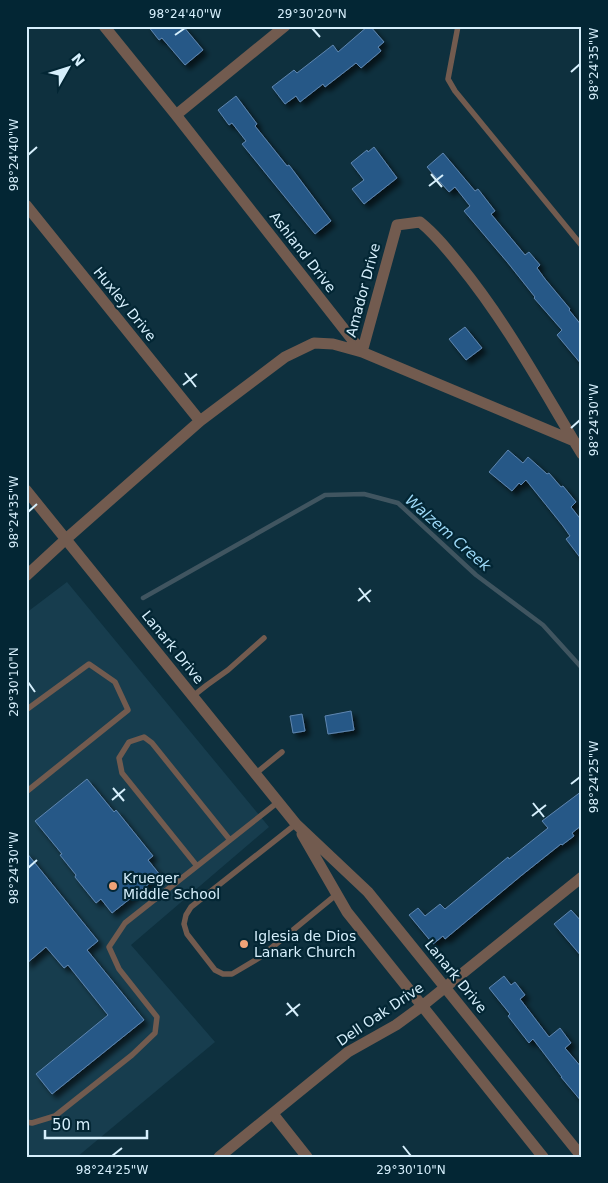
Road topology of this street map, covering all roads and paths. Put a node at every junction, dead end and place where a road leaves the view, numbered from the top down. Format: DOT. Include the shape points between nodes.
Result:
graph roads {
  1 [pos="104,26"];
  2 [pos="285,26"];
  3 [pos="458,26"];
  4 [pos="176,115"];
  5 [pos="26,205"];
  6 [pos="582,246"];
  7 [pos="362,352"];
  8 [pos="200,422"];
  9 [pos="574,441"];
  10 [pos="582,454"];
  11 [pos="26,490"];
  12 [pos="66,539"];
  13 [pos="26,576"];
  14 [pos="264,638"];
  15 [pos="193,696"];
  16 [pos="26,710"];
  17 [pos="282,752"];
  18 [pos="255,774"];
  19 [pos="26,792"];
  20 [pos="278,802"];
  21 [pos="296,824"];
  22 [pos="230,840"];
  23 [pos="197,866"];
  24 [pos="582,878"];
  25 [pos="337,894"];
  26 [pos="446,987"];
  27 [pos="422,1006"];
  28 [pos="273,1114"];
  29 [pos="26,1122"];
  30 [pos="220,1157"];
  31 [pos="307,1157"];
  32 [pos="543,1157"];
  33 [pos="582,1157"];
  1 -- 4 [label="street, Ashland Drive"];
  2 -- 4 [label="street"];
  3 -- 6 [label="lane" via="448,79"];
  4 -- 7 [label="street, Ashland Drive"];
  5 -- 8 [label="street, Huxley Drive"];
  7 -- 8 [label="street, Amador Drive" via="333,344 314,343 285,357"];
  7 -- 9 [label="street, Ashland Drive"];
  7 -- 9 [label="street, Amador Drive" via="397,224 420,222 433,232 472,280 514,339"];
  8 -- 12 [label="street, Amador Drive"];
  9 -- 10 [label="street"];
  11 -- 12 [label="street, Lanark Drive"];
  12 -- 13 [label="street, Amador Drive"];
  12 -- 15 [label="street, Lanark Drive"];
  14 -- 15 [label="lane"];
  15 -- 18 [label="street, Lanark Drive"];
  16 -- 19 [label="lane" via="89,664 115,682 128,710"];
  17 -- 18 [label="lane"];
  18 -- 20 [label="street, Lanark Drive"];
  20 -- 21 [label="street, Lanark Drive"];
  20 -- 22 [label="lane"];
  21 -- 25 [label="street, Lanark Drive"];
  21 -- 25 [label="lane" via="191,907 184,924 187,934 215,970 232,974 258,958"];
  21 -- 26 [label="street, Lanark Drive" via="368,892"];
  22 -- 23 [label="lane"];
  22 -- 23 [label="lane" via="152,743 144,737 129,742 119,758 122,773"];
  23 -- 29 [label="lane" via="125,923 109,948 119,969 158,1017 155,1033 55,1116"];
  24 -- 26 [label="street, Dell Oak Drive"];
  25 -- 27 [label="street, Lanark Drive" via="347,912"];
  26 -- 27 [label="street, Dell Oak Drive"];
  26 -- 33 [label="street, Lanark Drive"];
  27 -- 28 [label="street, Dell Oak Drive" via="348,1052"];
  27 -- 32 [label="street, Lanark Drive"];
  28 -- 30 [label="street, Dell Oak Drive"];
  28 -- 31 [label="street"];
}
